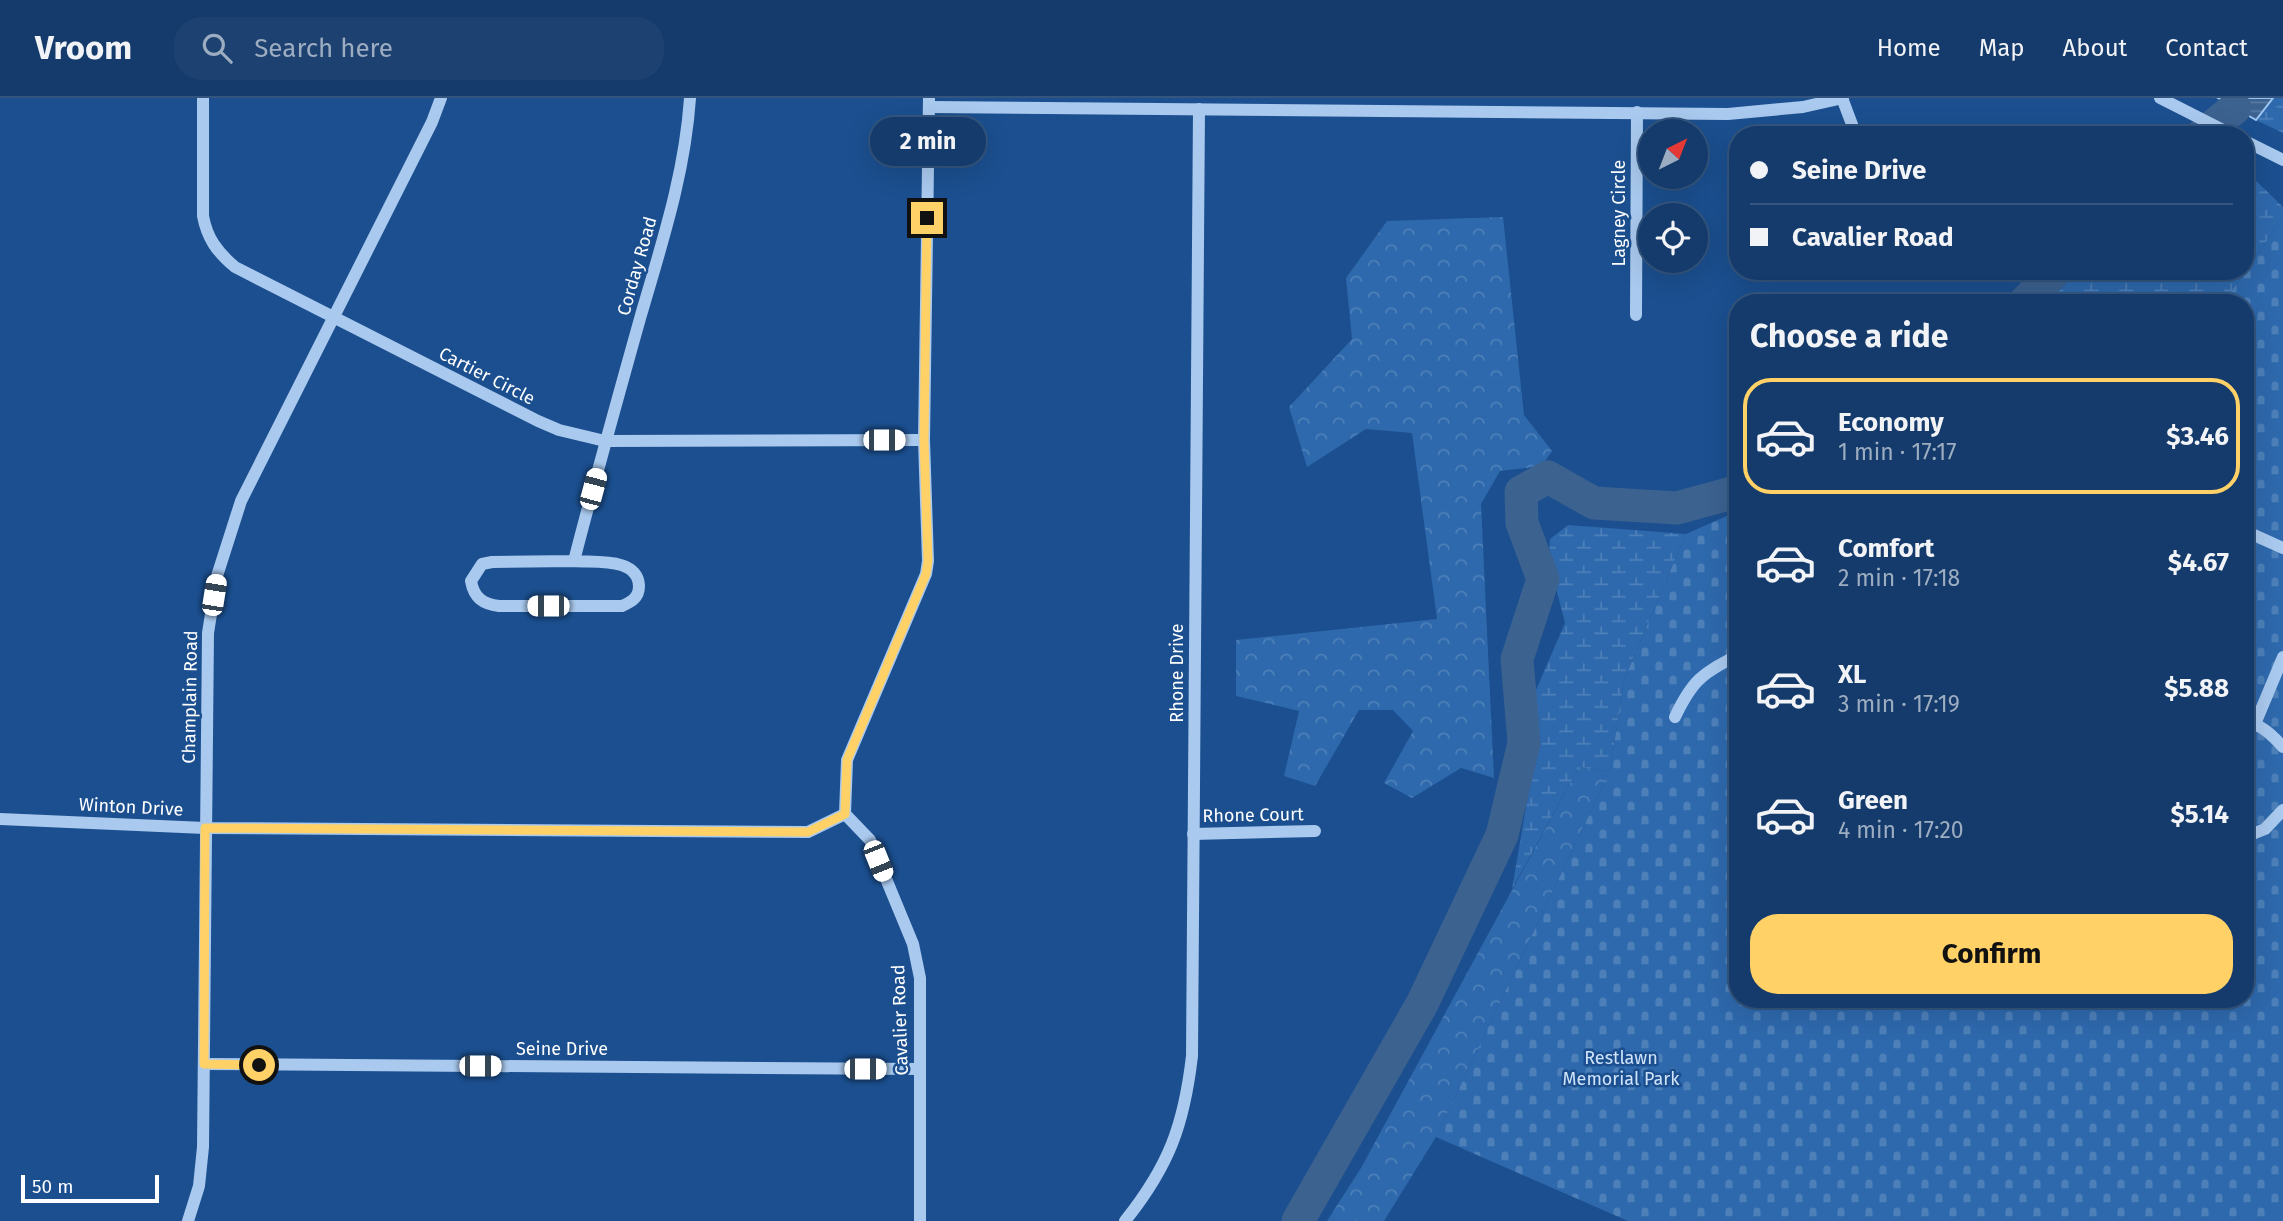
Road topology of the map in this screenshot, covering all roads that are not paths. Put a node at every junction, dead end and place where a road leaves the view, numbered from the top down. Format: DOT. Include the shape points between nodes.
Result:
graph roads {
  1 [pos="203,98"];
  2 [pos="441,98"];
  3 [pos="690,98"];
  4 [pos="1842,98"];
  5 [pos="2160,98"];
  6 [pos="929,102"];
  7 [pos="1199,109"];
  8 [pos="1637,112"];
  9 [pos="1853,126"];
  10 [pos="2215,126"];
  11 [pos="2254,145"];
  12 [pos="2283,160"];
  13 [pos="1636,315"];
  14 [pos="333,317"];
  15 [pos="924,440"];
  16 [pos="605,441"];
  17 [pos="2254,535"];
  18 [pos="2283,548"];
  19 [pos="574,561"];
  20 [pos="2283,657"];
  21 [pos="1729,660"];
  22 [pos="2254,714"];
  23 [pos="1675,717"];
  24 [pos="2254,724"];
  25 [pos="2283,747"];
  26 [pos="2283,810"];
  27 [pos="845,814"];
  28 [pos="0,819"];
  29 [pos="205,828"];
  30 [pos="1315,831"];
  31 [pos="2254,833"];
  32 [pos="1193,834"];
  33 [pos="204,1064"];
  34 [pos="920,1069"];
  35 [pos="188,1221"];
  36 [pos="920,1221"];
  37 [pos="1125,1221"];
  1 -- 14 [label="street, Cartier Circle" via="203,216 212,243 235,267"];
  2 -- 14 [label="street, Champlain Road"];
  3 -- 16 [label="street, Corday Road" via="677,191"];
  4 -- 8 [label="street" via="1728,114"];
  4 -- 9 [label="street"];
  5 -- 10 [label="street"];
  6 -- 7 [label="street"];
  6 -- 15 [label="street"];
  7 -- 8 [label="street"];
  7 -- 32 [label="street, Rhone Drive"];
  8 -- 13 [label="street, Lagney Circle"];
  11 -- 12 [label="street"];
  14 -- 16 [label="street, Cartier Circle" via="538,421"];
  14 -- 29 [label="street, Champlain Road" via="241,501 217,576 208,633"];
  15 -- 16 [label="street, Cartier Circle"];
  15 -- 27 [label="street" via="926,574 847,760"];
  16 -- 19 [label="street, Corday Road"];
  17 -- 18 [label="street"];
  19 -- 19 [label="street" via="482,564 471,581 472,590 479,600 499,606 622,606 638,592 639,582 624,565"];
  20 -- 22 [label="street"];
  21 -- 23 [label="street" via="1700,676"];
  24 -- 25 [label="street"];
  26 -- 31 [label="street"];
  27 -- 29 [label="street, Winton Drive" via="808,832"];
  27 -- 34 [label="street, Cavalier Road" via="870,840 913,944 920,978"];
  28 -- 29 [label="street, Winton Drive"];
  29 -- 33 [label="street, Champlain Road"];
  30 -- 32 [label="street, Rhone Court"];
  32 -- 37 [label="street, Rhone Drive" via="1192,1056 1187,1096 1162,1168"];
  33 -- 34 [label="street, Seine Drive"];
  33 -- 35 [label="street, Champlain Road" via="201,1173"];
  34 -- 36 [label="street, Cavalier Road"];
}
